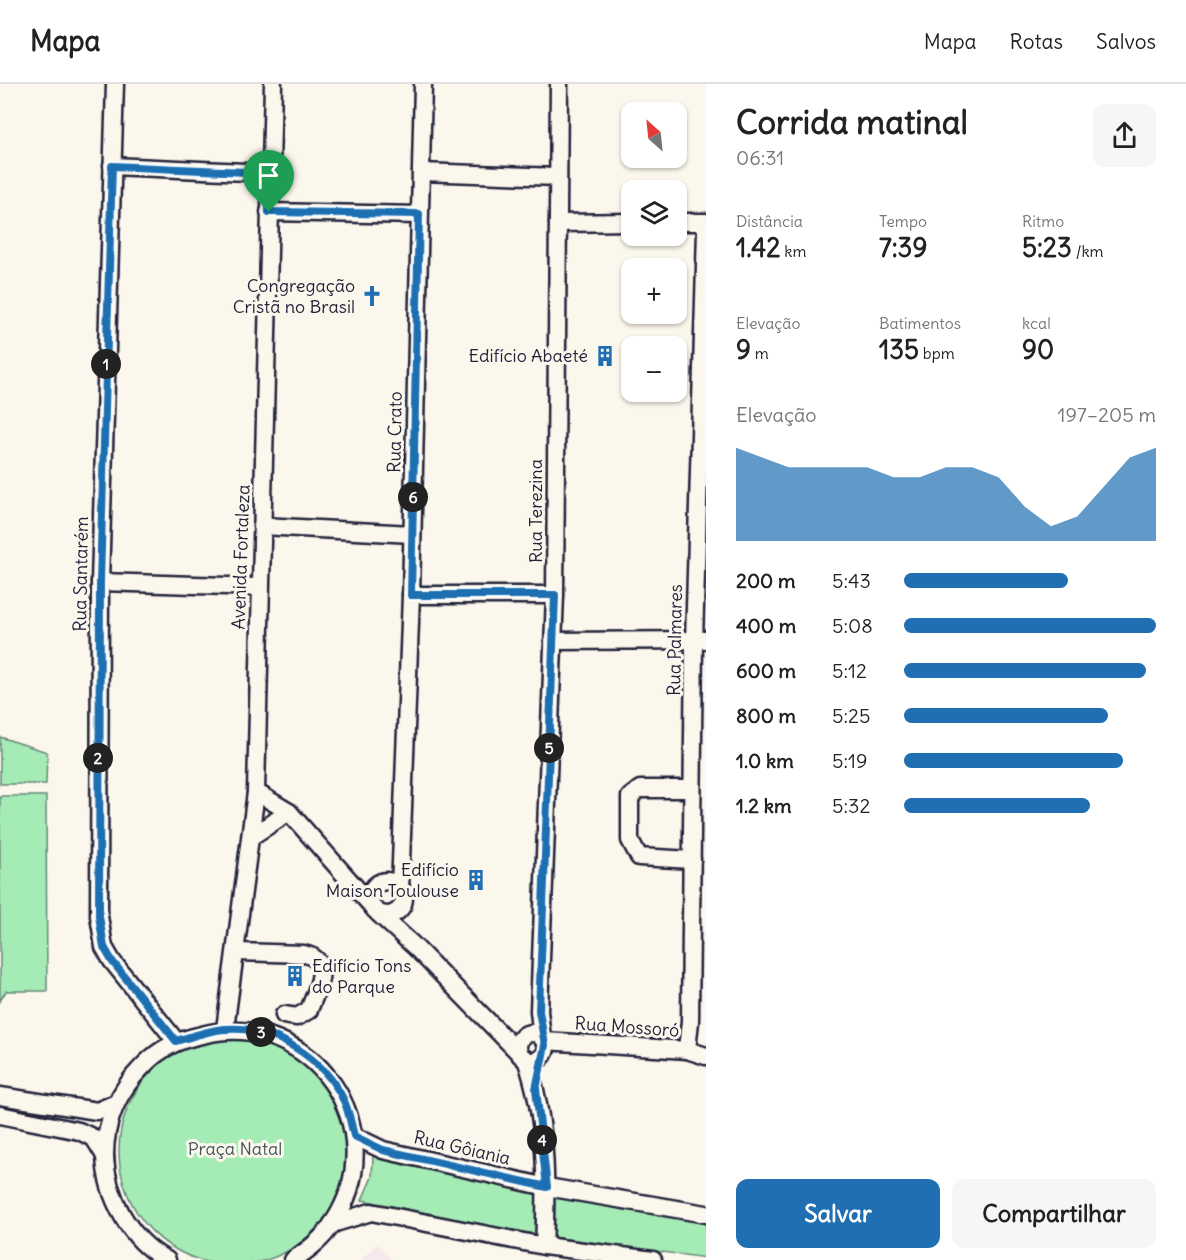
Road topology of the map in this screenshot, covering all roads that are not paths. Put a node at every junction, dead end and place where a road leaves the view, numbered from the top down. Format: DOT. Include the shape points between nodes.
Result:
graph roads {
  1 [pos="115,84"];
  2 [pos="273,84"];
  3 [pos="423,84"];
  4 [pos="559,84"];
  5 [pos="112,166"];
  6 [pos="421,172"];
  7 [pos="271,173"];
  8 [pos="558,177"];
  9 [pos="269,212"];
  10 [pos="419,214"];
  11 [pos="621,222"];
  12 [pos="687,222"];
  13 [pos="706,222"];
  14 [pos="558,223"];
  15 [pos="706,231"];
  16 [pos="262,526"];
  17 [pos="412,534"];
  18 [pos="100,582"];
  19 [pos="260,587"];
  20 [pos="411,595"];
  21 [pos="555,595"];
  22 [pos="700,640"];
  23 [pos="553,641"];
  24 [pos="700,665"];
  25 [pos="700,707"];
  26 [pos="692,789"];
  27 [pos="256,792"];
  28 [pos="289,812"];
  29 [pos="252,836"];
  30 [pos="402,854"];
  31 [pos="692,860"];
  32 [pos="349,878"];
  33 [pos="378,884"];
  34 [pos="400,889"];
  35 [pos="401,908"];
  36 [pos="374,909"];
  37 [pos="414,946"];
  38 [pos="236,952"];
  39 [pos="284,1015"];
  40 [pos="225,1029"];
  41 [pos="176,1041"];
  42 [pos="532,1046"];
  43 [pos="687,1050"];
  44 [pos="706,1056"];
  45 [pos="0,1096"];
  46 [pos="116,1103"];
  47 [pos="0,1115"];
  48 [pos="354,1136"];
  49 [pos="105,1156"];
  50 [pos="547,1187"];
  51 [pos="706,1214"];
  52 [pos="332,1224"];
  53 [pos="551,1247"];
  54 [pos="166,1260"];
  55 [pos="294,1260"];
  56 [pos="573,1260"];
  57 [pos="653,1260"];
  1 -- 5 [label="street, Rua Santarém"];
  2 -- 7 [label="street, Avenida Fortaleza"];
  3 -- 6 [label="street, Rua Crato"];
  4 -- 8 [label="street, Rua Terezina"];
  5 -- 7 [label="street"];
  5 -- 18 [label="street, Rua Santarém"];
  6 -- 8 [label="street"];
  6 -- 10 [label="street, Rua Crato"];
  7 -- 9 [label="street, Avenida Fortaleza"];
  8 -- 14 [label="street, Rua Terezina"];
  9 -- 10 [label="street"];
  9 -- 16 [label="street, Avenida Fortaleza"];
  10 -- 17 [label="street, Rua Crato"];
  11 -- 14 [label="street"];
  12 -- 13 [label="street"];
  14 -- 21 [label="street, Rua Terezina"];
  15 -- 22 [label="street, Rua Palmares"];
  16 -- 17 [label="street"];
  16 -- 19 [label="street, Avenida Fortaleza"];
  17 -- 20 [label="street, Rua Crato"];
  18 -- 19 [label="street"];
  18 -- 41 [label="street, Rua Santarém" via="99,916 104,947"];
  19 -- 27 [label="street, Avenida Fortaleza"];
  20 -- 21 [label="street"];
  20 -- 30 [label="street, Rua Crato"];
  21 -- 23 [label="street, Rua Terezina"];
  22 -- 23 [label="street"];
  22 -- 24 [label="street, Rua Palmares"];
  23 -- 42 [label="street, Rua Terezina" via="539,1011"];
  24 -- 25 [label="street, Rua Palmares"];
  25 -- 26 [label="street, Rua Palmares"];
  26 -- 31 [label="street, Rua Palmares"];
  26 -- 31 [label="street" via="640,789 630,797 630,840 639,857"];
  27 -- 28 [label="street"];
  27 -- 29 [label="street, Avenida Fortaleza"];
  28 -- 29 [label="street"];
  28 -- 32 [label="street"];
  29 -- 38 [label="street, Avenida Fortaleza"];
  30 -- 33 [label="street"];
  30 -- 34 [label="street, Rua Crato"];
  31 -- 43 [label="street, Rua Palmares"];
  32 -- 33 [label="street"];
  32 -- 36 [label="street"];
  33 -- 34 [label="street" via="392,882"];
  33 -- 36 [label="street" via="370,895"];
  34 -- 35 [label="street" via="404,898"];
  35 -- 36 [label="street" via="388,915"];
  35 -- 37 [label="street"];
  36 -- 37 [label="street"];
  37 -- 42 [label="street" via="497,1032"];
  38 -- 39 [label="street" via="304,954 319,962 322,973 309,1010 297,1017"];
  38 -- 40 [label="street, Avenida Fortaleza"];
  40 -- 41 [label="street"];
  40 -- 48 [label="street" via="262,1032 295,1047 324,1070 344,1101"];
  41 -- 46 [label="street" via="151,1057 131,1078"];
  42 -- 43 [label="street, Rua Mossoró"];
  42 -- 50 [label="street, Rua Terezina"];
  43 -- 44 [label="street, Rua Mossoró"];
  45 -- 46 [label="street" via="97,1111"];
  46 -- 49 [label="street"];
  47 -- 49 [label="street" via="79,1131 94,1138"];
  48 -- 50 [label="street, Rua Gôiania" via="383,1150"];
  48 -- 52 [label="street" via="354,1167 347,1197"];
  49 -- 54 [label="street" via="109,1185 120,1212 136,1236"];
  50 -- 51 [label="street, Rua Gôiania"];
  50 -- 53 [label="street, Rua Terezina"];
  52 -- 53 [label="street" via="371,1212"];
  52 -- 55 [label="street"];
  53 -- 56 [label="street"];
  53 -- 57 [label="street"];
}
